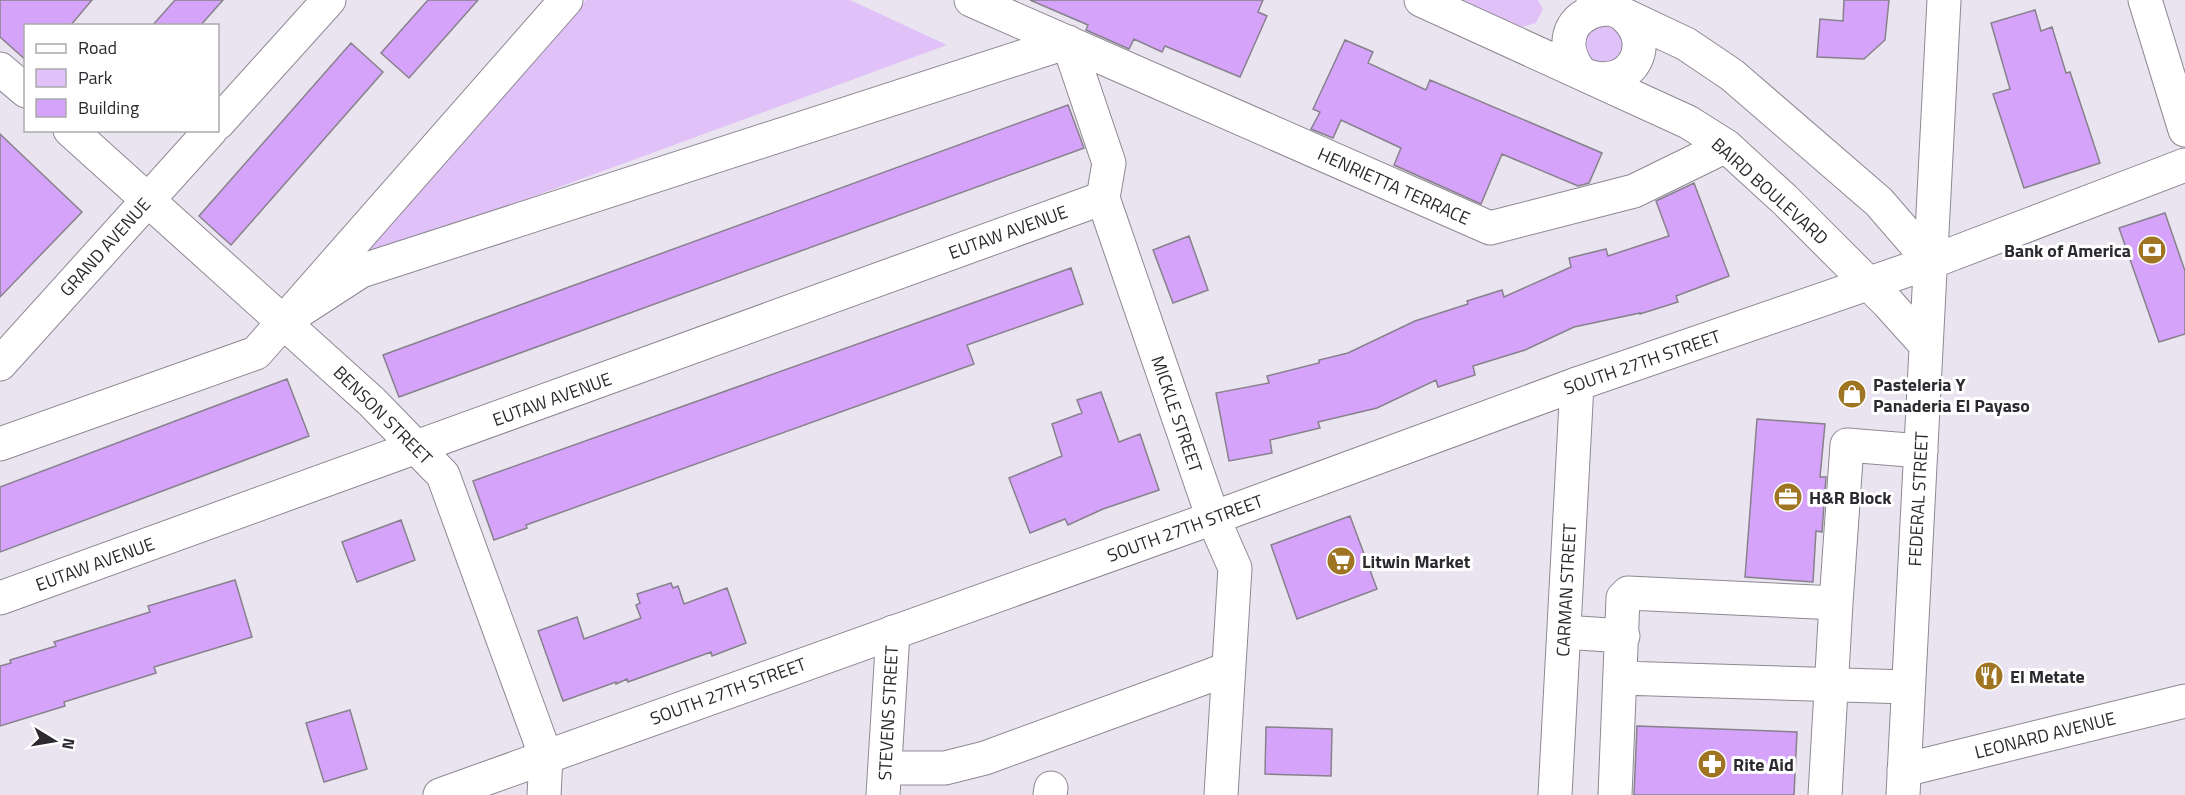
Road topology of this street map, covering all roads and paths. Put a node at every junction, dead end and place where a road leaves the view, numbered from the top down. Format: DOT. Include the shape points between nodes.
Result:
graph roads {
  1 [pos="329,0"];
  2 [pos="566,0"];
  3 [pos="971,0"];
  4 [pos="1421,0"];
  5 [pos="2145,0"];
  6 [pos="1612,7"];
  7 [pos="1944,8"];
  8 [pos="1068,42"];
  9 [pos="0,69"];
  10 [pos="1584,74"];
  11 [pos="24,89"];
  12 [pos="219,122"];
  13 [pos="2185,130"];
  14 [pos="72,132"];
  15 [pos="209,132"];
  16 [pos="1726,146"];
  17 [pos="2185,165"];
  18 [pos="1103,198"];
  19 [pos="148,200"];
  20 [pos="1931,262"];
  21 [pos="1868,284"];
  22 [pos="284,321"];
  23 [pos="1925,344"];
  24 [pos="0,364"];
  25 [pos="1577,384"];
  26 [pos="0,444"];
  27 [pos="418,448"];
  28 [pos="1922,450"];
  29 [pos="1213,518"];
  30 [pos="0,598"];
  31 [pos="1836,603"];
  32 [pos="893,632"];
  33 [pos="1564,632"];
  34 [pos="1623,636"];
  35 [pos="1228,669"];
  36 [pos="1621,678"];
  37 [pos="1831,685"];
  38 [pos="1908,687"];
  39 [pos="2185,701"];
  40 [pos="546,757"];
  41 [pos="884,782"];
  42 [pos="1904,782"];
  43 [pos="440,795"];
  44 [pos="544,795"];
  45 [pos="1221,795"];
  46 [pos="1555,795"];
  47 [pos="1616,795"];
  48 [pos="1825,795"];
  1 -- 12 [label="street"];
  2 -- 22 [label="street"];
  3 -- 8 [label="street, HENRIETTA TERRACE"];
  4 -- 10 [label="street, BAIRD BOULEVARD"];
  5 -- 13 [label="street"];
  6 -- 10 [label="street" via="1584,15 1570,32 1569,54"];
  6 -- 10 [label="street, BAIRD BOULEVARD" via="1633,24 1639,48 1636,60 1618,77 1606,80"];
  6 -- 20 [label="street" via="1686,44 1732,75 1879,202"];
  7 -- 20 [label="street, FEDERAL STREET"];
  8 -- 16 [label="street, HENRIETTA TERRACE" via="1490,228 1634,191"];
  8 -- 18 [label="street, MICKLE STREET" via="1109,163"];
  8 -- 22 [label="street" via="361,271"];
  9 -- 11 [label="street"];
  10 -- 16 [label="street, BAIRD BOULEVARD" via="1688,122"];
  14 -- 19 [label="street, BENSON STREET"];
  15 -- 19 [label="street, GRAND AVENUE"];
  16 -- 21 [label="street, BAIRD BOULEVARD"];
  17 -- 20 [label="street, SOUTH 27TH STREET"];
  18 -- 27 [label="street, EUTAW AVENUE"];
  18 -- 29 [label="street, MICKLE STREET"];
  19 -- 22 [label="street, BENSON STREET"];
  19 -- 24 [label="street, GRAND AVENUE"];
  20 -- 21 [label="street, SOUTH 27TH STREET"];
  20 -- 23 [label="street, FEDERAL STREET"];
  21 -- 23 [label="street, BAIRD BOULEVARD"];
  21 -- 25 [label="street, SOUTH 27TH STREET"];
  22 -- 26 [label="street" via="256,353"];
  22 -- 27 [label="street, BENSON STREET"];
  23 -- 28 [label="street, FEDERAL STREET"];
  25 -- 29 [label="street, SOUTH 27TH STREET"];
  25 -- 33 [label="street, CARMAN STREET"];
  27 -- 30 [label="street, EUTAW AVENUE"];
  27 -- 40 [label="street, BENSON STREET" via="442,475"];
  28 -- 31 [label="street" via="1847,445"];
  28 -- 38 [label="street, FEDERAL STREET"];
  29 -- 32 [label="street, SOUTH 27TH STREET"];
  29 -- 35 [label="street, MICKLE STREET" via="1235,568"];
  31 -- 34 [label="street" via="1628,593 1623,598"];
  31 -- 37 [label="street"];
  32 -- 40 [label="street, SOUTH 27TH STREET"];
  32 -- 41 [label="street, STEVENS STREET"];
  33 -- 34 [label="street"];
  33 -- 46 [label="street, CARMAN STREET"];
  34 -- 36 [label="street"];
  35 -- 41 [label="street" via="985,758"];
  35 -- 45 [label="street, MICKLE STREET"];
  36 -- 37 [label="street"];
  36 -- 47 [label="street"];
  37 -- 38 [label="street"];
  37 -- 48 [label="street"];
  38 -- 42 [label="street, FEDERAL STREET"];
  39 -- 42 [label="street, LEONARD AVENUE"];
  40 -- 43 [label="street, SOUTH 27TH STREET"];
  40 -- 44 [label="street, BENSON STREET"];
}
